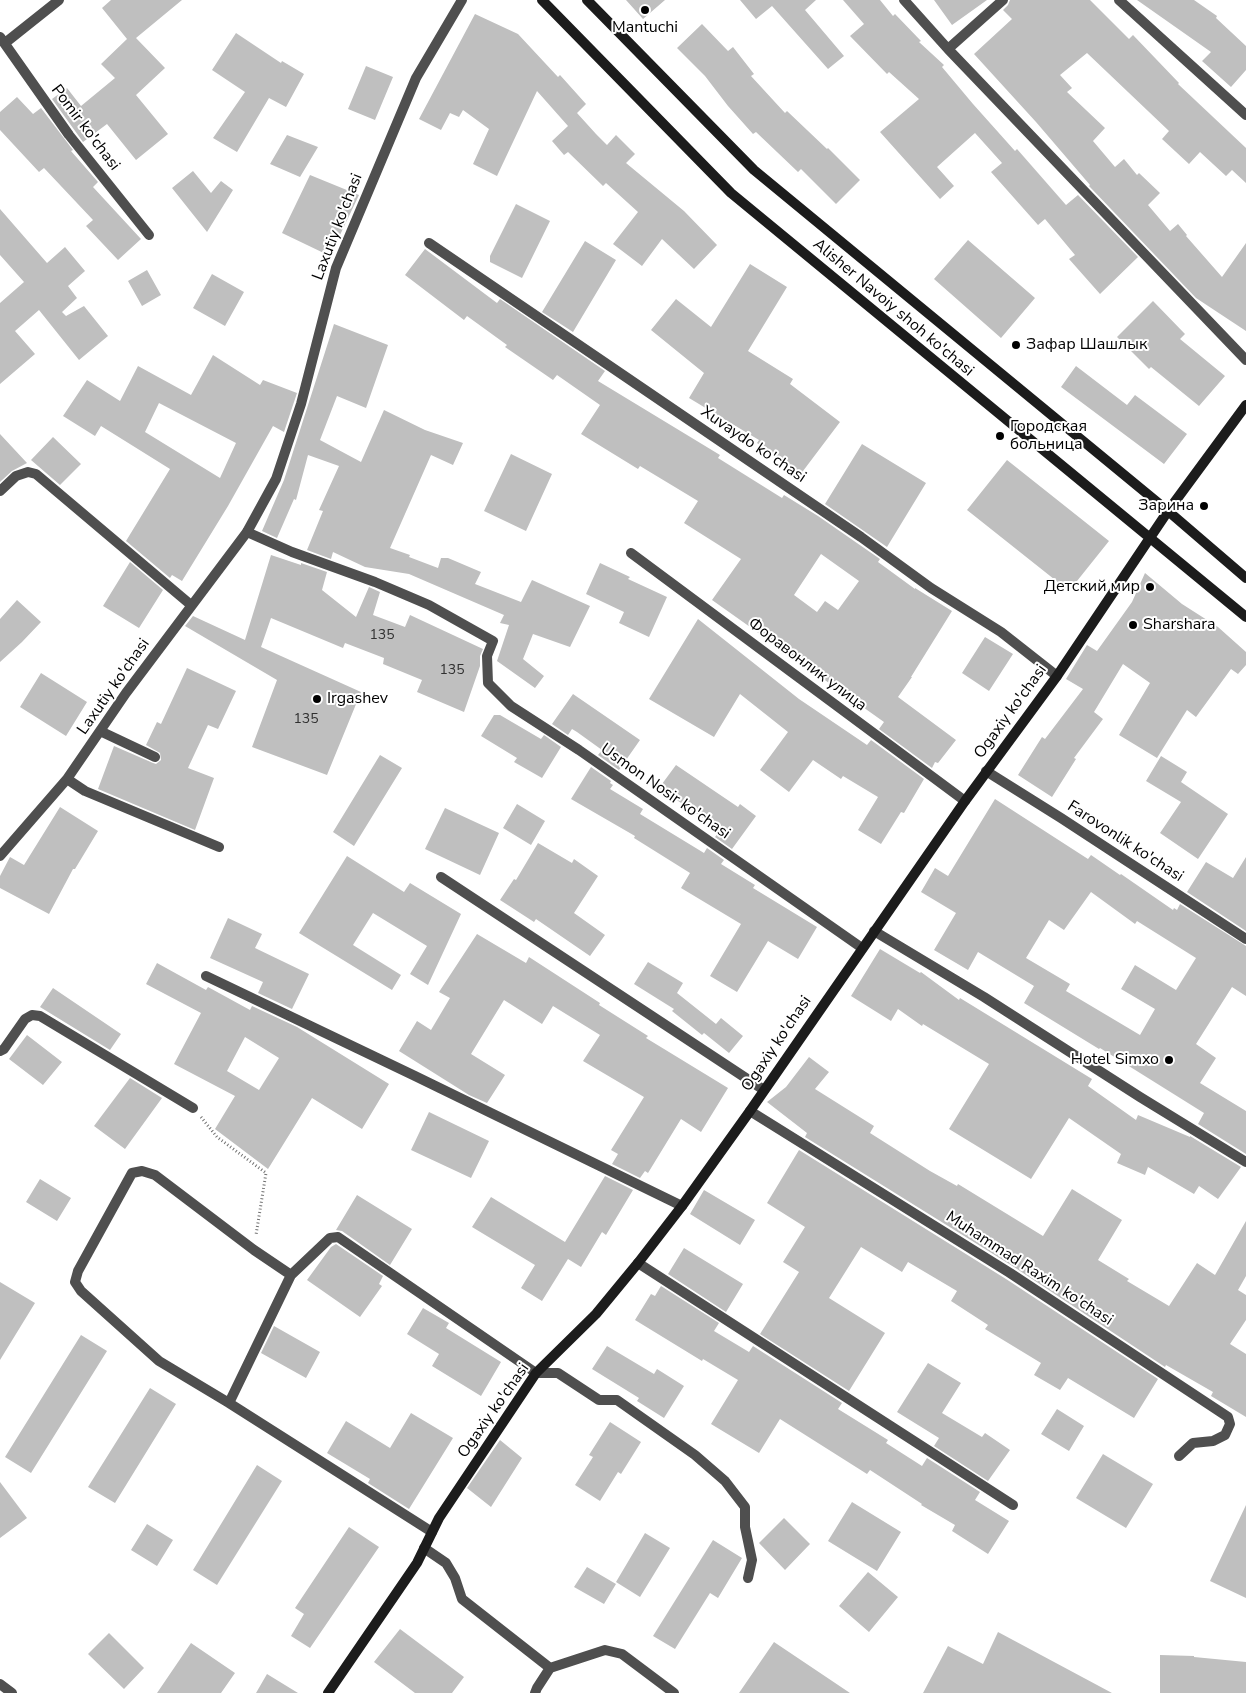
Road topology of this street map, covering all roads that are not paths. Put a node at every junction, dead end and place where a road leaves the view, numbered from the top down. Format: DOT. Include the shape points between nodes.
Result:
graph roads {
  1 [pos="59,0"];
  2 [pos="462,0"];
  3 [pos="542,0"];
  4 [pos="587,0"];
  5 [pos="904,0"];
  6 [pos="1003,0"];
  7 [pos="1119,0"];
  8 [pos="2,40"];
  9 [pos="948,49"];
  10 [pos="1246,115"];
  11 [pos="149,235"];
  12 [pos="429,243"];
  13 [pos="1246,360"];
  14 [pos="1246,405"];
  15 [pos="0,491"];
  16 [pos="1168,511"];
  17 [pos="247,532"];
  18 [pos="1148,538"];
  19 [pos="630,553"];
  20 [pos="1246,578"];
  21 [pos="191,605"];
  22 [pos="1246,617"];
  23 [pos="1057,676"];
  24 [pos="100,731"];
  25 [pos="156,757"];
  26 [pos="986,771"];
  27 [pos="67,779"];
  28 [pos="965,801"];
  29 [pos="219,847"];
  30 [pos="0,856"];
  31 [pos="441,877"];
  32 [pos="874,931"];
  33 [pos="1246,939"];
  34 [pos="862,948"];
  35 [pos="206,976"];
  36 [pos="0,1051"];
  37 [pos="764,1090"];
  38 [pos="193,1108"];
  39 [pos="750,1111"];
  40 [pos="1246,1162"];
  41 [pos="682,1206"];
  42 [pos="638,1263"];
  43 [pos="291,1275"];
  44 [pos="536,1373"];
  45 [pos="229,1403"];
  46 [pos="1179,1456"];
  47 [pos="1013,1505"];
  48 [pos="432,1532"];
  49 [pos="424,1548"];
  50 [pos="748,1578"];
  51 [pos="550,1668"];
  52 [pos="0,1684"];
  53 [pos="12,1693"];
  54 [pos="328,1693"];
  55 [pos="535,1693"];
  56 [pos="674,1693"];
  1 -- 8 [label="street"];
  2 -- 17 [label="street, Laxutiy ko'chasi" via="416,78 336,268 301,404 276,479"];
  3 -- 18 [label="main road, Alisher Navoiy shoh ko'chasi" via="731,193"];
  4 -- 16 [label="main road, Alisher Navoiy shoh ko'chasi" via="754,170"];
  5 -- 9 [label="street"];
  6 -- 9 [label="street"];
  7 -- 10 [label="street"];
  8 -- 11 [label="street, Pomir ko'chasi" via="69,135"];
  9 -- 13 [label="street"];
  12 -- 23 [label="street, Xuvaydo ko'chasi" via="931,588 1002,632"];
  14 -- 16 [label="main road, Ogaxiy ko'chasi"];
  15 -- 21 [label="street" via="16,476 28,472 36,474"];
  16 -- 18 [label="main road, Ogaxiy ko'chasi"];
  16 -- 20 [label="main road, Alisher Navoiy shoh ko'chasi"];
  17 -- 21 [label="street, Laxutiy ko'chasi"];
  17 -- 34 [label="street, Usmon Nosir ko'chasi" via="429,605 493,641 487,656 488,683 511,706"];
  18 -- 22 [label="main road, Alisher Navoiy shoh ko'chasi"];
  18 -- 23 [label="main road, Ogaxiy ko'chasi"];
  19 -- 28 [label="street, Форавонлик улица"];
  21 -- 24 [label="street, Laxutiy ko'chasi"];
  23 -- 26 [label="main road, Ogaxiy ko'chasi"];
  24 -- 25 [label="street"];
  24 -- 27 [label="street, Laxutiy ko'chasi"];
  26 -- 28 [label="main road, Ogaxiy ko'chasi"];
  26 -- 33 [label="street, Farovonlik ko'chasi"];
  27 -- 29 [label="street" via="85,790"];
  27 -- 30 [label="street, Laxutiy ko'chasi"];
  28 -- 32 [label="main road, Ogaxiy ko'chasi"];
  31 -- 37 [label="street"];
  32 -- 34 [label="main road, Ogaxiy ko'chasi"];
  32 -- 40 [label="street"];
  34 -- 37 [label="main road, Ogaxiy ko'chasi"];
  35 -- 41 [label="street"];
  36 -- 38 [label="street" via="25,1019 32,1015 40,1016"];
  37 -- 39 [label="main road, Ogaxiy ko'chasi"];
  39 -- 41 [label="main road, Ogaxiy ko'chasi"];
  39 -- 46 [label="street, Muhammad Raxim ko'chasi" via="1010,1273 1228,1417 1230,1424 1225,1435 1213,1441 1193,1442"];
  41 -- 42 [label="main road, Ogaxiy ko'chasi"];
  42 -- 44 [label="main road, Ogaxiy ko'chasi" via="596,1314"];
  42 -- 47 [label="street"];
  43 -- 44 [label="street" via="330,1238 338,1237"];
  43 -- 45 [label="street"];
  43 -- 45 [label="street" via="155,1175 142,1171 132,1173 78,1271 75,1282 81,1291 159,1361"];
  44 -- 48 [label="main road, Ogaxiy ko'chasi"];
  44 -- 50 [label="street" via="558,1373 599,1400 617,1400 695,1454 725,1481 745,1507 752,1560"];
  45 -- 48 [label="street"];
  48 -- 49 [label="main road, Ogaxiy ko'chasi"];
  49 -- 51 [label="street" via="446,1564 462,1598"];
  49 -- 54 [label="main road, Ogaxiy ko'chasi"];
  51 -- 55 [label="street"];
  51 -- 56 [label="street" via="605,1650 622,1654"];
  52 -- 53 [label="street"];
}
